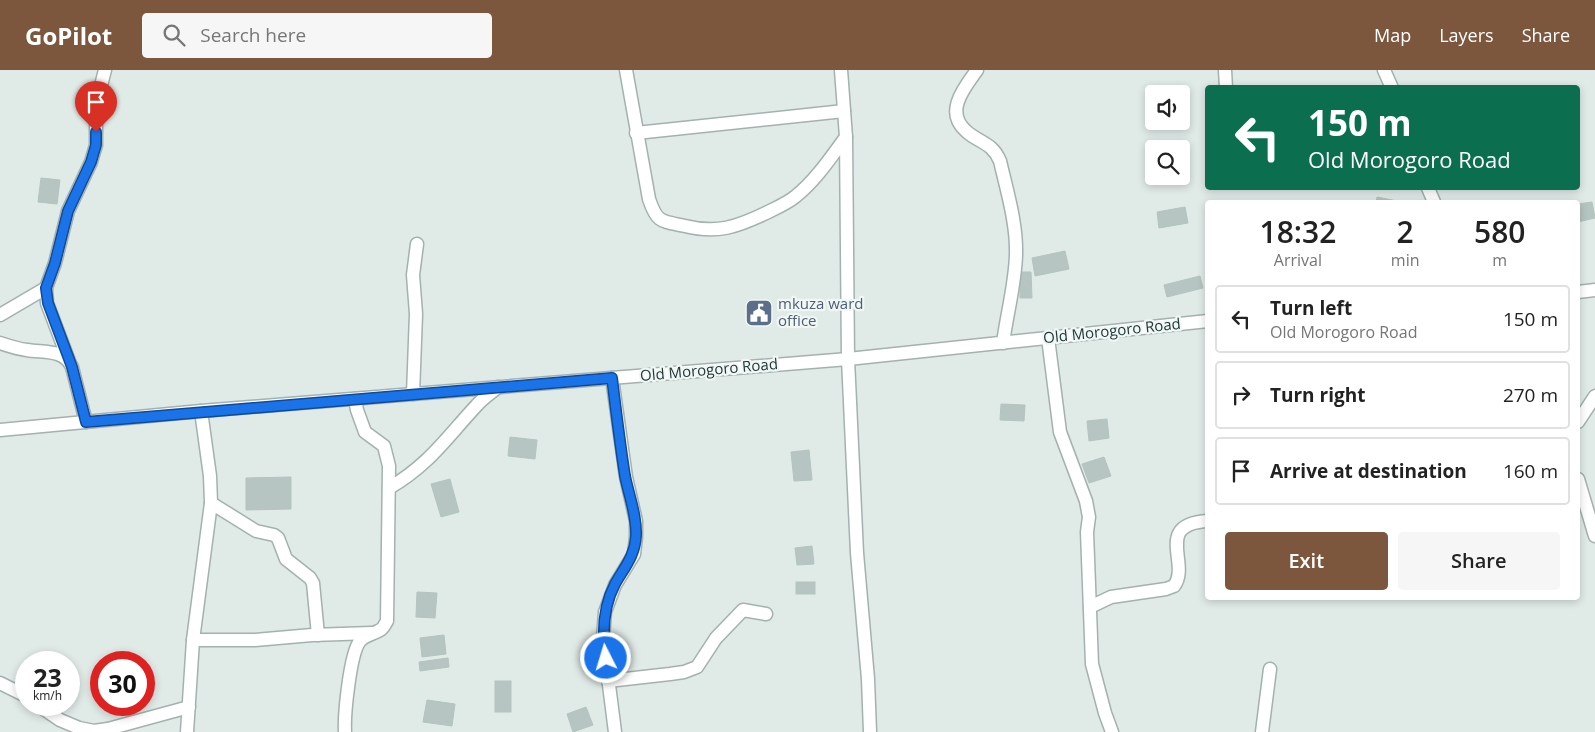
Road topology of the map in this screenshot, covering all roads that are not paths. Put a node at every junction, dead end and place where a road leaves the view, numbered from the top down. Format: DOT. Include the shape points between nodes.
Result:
graph roads {
  1 [pos="104,70"];
  2 [pos="626,70"];
  3 [pos="841,70"];
  4 [pos="977,70"];
  5 [pos="1225,70"];
  6 [pos="1384,70"];
  7 [pos="1226,85"];
  8 [pos="1391,85"];
  9 [pos="844,111"];
  10 [pos="636,133"];
  11 [pos="846,137"];
  12 [pos="418,244"];
  13 [pos="46,288"];
  14 [pos="0,315"];
  15 [pos="1205,321"];
  16 [pos="1048,338"];
  17 [pos="1003,342"];
  18 [pos="0,343"];
  19 [pos="848,359"];
  20 [pos="70,361"];
  21 [pos="612,378"];
  22 [pos="498,387"];
  23 [pos="413,394"];
  24 [pos="1595,396"];
  25 [pos="355,399"];
  26 [pos="201,411"];
  27 [pos="1580,419"];
  28 [pos="86,422"];
  29 [pos="0,430"];
  30 [pos="1580,486"];
  31 [pos="389,488"];
  32 [pos="211,503"];
  33 [pos="1205,522"];
  34 [pos="1595,536"];
  35 [pos="1090,607"];
  36 [pos="766,614"];
  37 [pos="372,633"];
  38 [pos="318,635"];
  39 [pos="194,640"];
  40 [pos="1270,669"];
  41 [pos="608,681"];
  42 [pos="0,682"];
  43 [pos="15,690"];
  44 [pos="189,707"];
  45 [pos="54,716"];
  46 [pos="187,732"];
  47 [pos="345,732"];
  48 [pos="615,732"];
  49 [pos="870,732"];
  50 [pos="1112,732"];
  51 [pos="1262,732"];
  1 -- 13 [label="street" via="97,101 96,145 68,211"];
  2 -- 10 [label="street"];
  3 -- 9 [label="street"];
  4 -- 17 [label="street" via="964,87 955,112 966,131 996,152 1014,222 1016,254"];
  5 -- 7 [label="street"];
  6 -- 8 [label="street"];
  9 -- 10 [label="street"];
  9 -- 11 [label="street"];
  10 -- 11 [label="street" via="654,214 662,221 698,230 720,230 741,225 795,197 816,177"];
  11 -- 19 [label="street"];
  12 -- 23 [label="street" via="413,274 416,314"];
  13 -- 14 [label="street"];
  13 -- 20 [label="street" via="48,303"];
  15 -- 16 [label="street, Old Morogoro Road"];
  16 -- 17 [label="street, Old Morogoro Road"];
  16 -- 35 [label="street" via="1060,432 1090,517 1087,532"];
  17 -- 19 [label="street, Old Morogoro Road"];
  18 -- 20 [label="street" via="64,356"];
  19 -- 21 [label="street, Old Morogoro Road"];
  19 -- 49 [label="street"];
  20 -- 28 [label="street"];
  21 -- 22 [label="street, Old Morogoro Road"];
  21 -- 41 [label="street" via="636,537 634,554 615,585 606,612 603,638"];
  22 -- 23 [label="street, Old Morogoro Road"];
  22 -- 31 [label="street" via="479,403 435,453"];
  23 -- 25 [label="street, Old Morogoro Road"];
  24 -- 27 [label="street"];
  25 -- 26 [label="street, Old Morogoro Road"];
  25 -- 31 [label="street" via="365,432 384,446 389,466"];
  26 -- 28 [label="street, Old Morogoro Road"];
  26 -- 32 [label="street"];
  28 -- 29 [label="street, Old Morogoro Road"];
  30 -- 34 [label="street"];
  31 -- 37 [label="street" via="387,621 382,630"];
  32 -- 38 [label="street" via="256,531 278,538 286,559 313,583"];
  32 -- 39 [label="street"];
  33 -- 35 [label="street" via="1191,524 1178,534 1178,576 1174,586 1111,597"];
  35 -- 50 [label="street" via="1092,664"];
  36 -- 41 [label="street" via="743,610 716,638 697,666 670,674"];
  37 -- 38 [label="street"];
  37 -- 47 [label="street" via="361,639 355,649"];
  38 -- 39 [label="street"];
  39 -- 44 [label="street"];
  40 -- 51 [label="street"];
  41 -- 48 [label="street"];
  42 -- 43 [label="street"];
  44 -- 45 [label="street" via="94,731"];
  44 -- 46 [label="street"];
}
